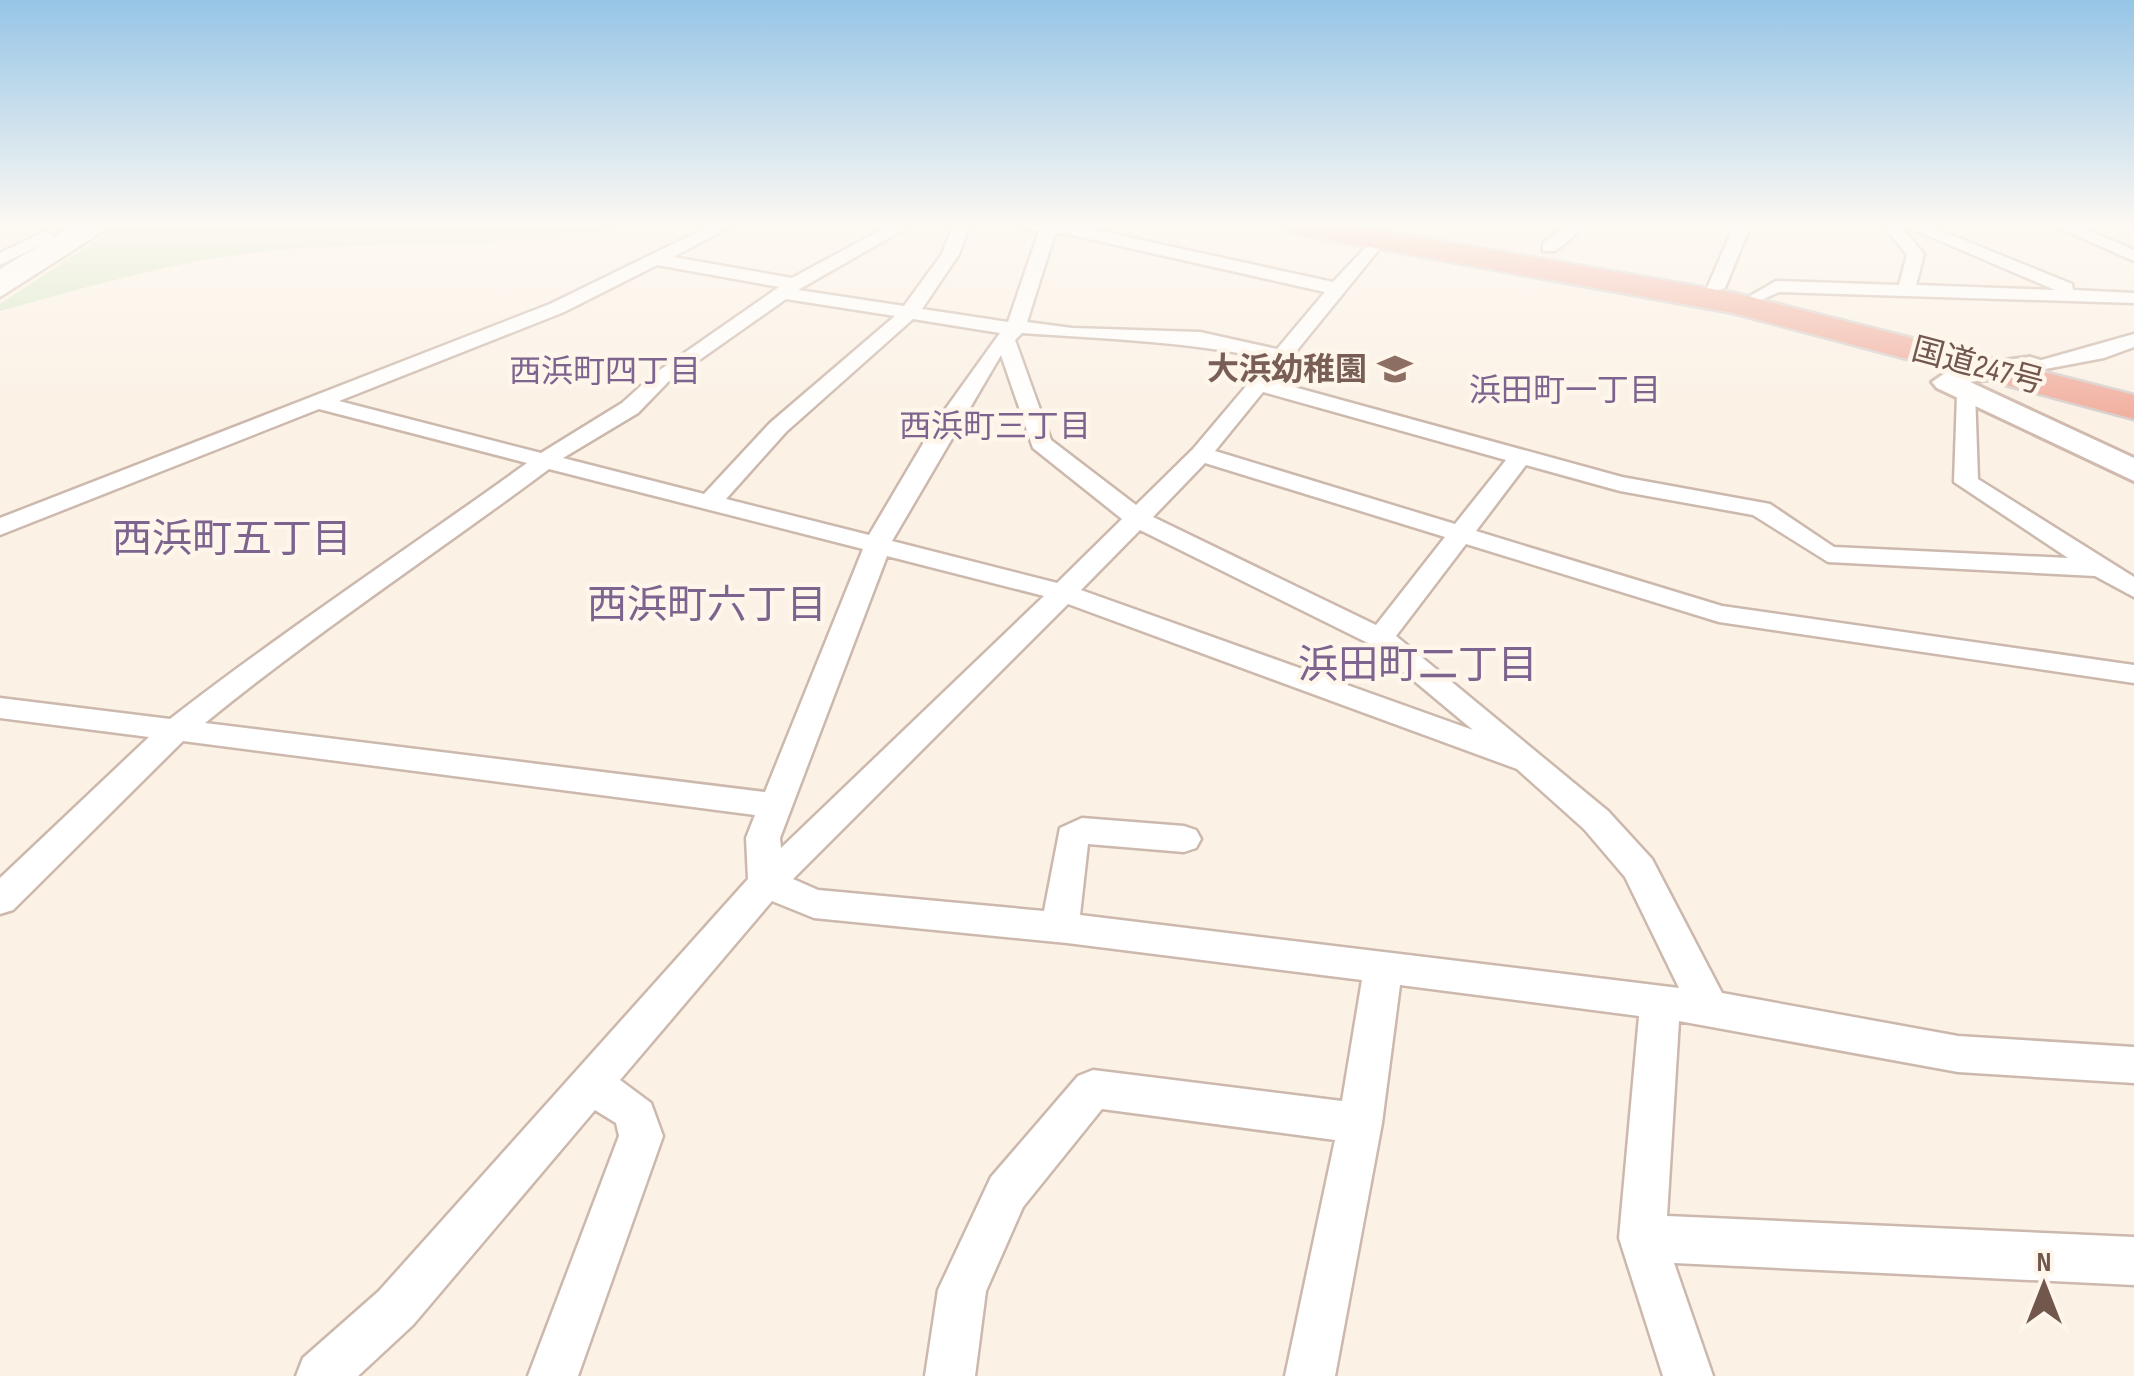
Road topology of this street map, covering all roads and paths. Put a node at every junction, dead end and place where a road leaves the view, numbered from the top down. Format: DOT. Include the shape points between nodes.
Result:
graph roads {
  1 [pos="598,288"];
  2 [pos="784,288"];
  3 [pos="926,288"];
  4 [pos="1027,288"];
  5 [pos="1334,288"];
  6 [pos="1659,288"];
  7 [pos="1717,288"];
  8 [pos="1772,288"];
  9 [pos="1848,288"];
  10 [pos="2066,288"];
  11 [pos="788,289"];
  12 [pos="1338,289"];
  13 [pos="1906,290"];
  14 [pos="1759,296"];
  15 [pos="2085,296"];
  16 [pos="2134,298"];
  17 [pos="903,315"];
  18 [pos="2134,316"];
  19 [pos="1012,332"];
  20 [pos="2134,340"];
  21 [pos="1284,356"];
  22 [pos="2013,368"];
  23 [pos="1262,384"];
  24 [pos="1968,395"];
  25 [pos="2134,395"];
  26 [pos="316,402"];
  27 [pos="2134,406"];
  28 [pos="1200,454"];
  29 [pos="1520,457"];
  30 [pos="545,461"];
  31 [pos="2134,471"];
  32 [pos="709,503"];
  33 [pos="1138,519"];
  34 [pos="0,527"];
  35 [pos="1459,534"];
  36 [pos="877,546"];
  37 [pos="2100,568"];
  38 [pos="2134,589"];
  39 [pos="1064,593"];
  40 [pos="1380,638"];
  41 [pos="2134,674"];
  42 [pos="0,708"];
  43 [pos="176,730"];
  44 [pos="1523,760"];
  45 [pos="774,805"];
  46 [pos="1184,839"];
  47 [pos="766,883"];
  48 [pos="0,900"];
  49 [pos="1060,928"];
  50 [pos="1383,969"];
  51 [pos="1660,1002"];
  52 [pos="1709,1008"];
  53 [pos="2134,1065"];
  54 [pos="589,1086"];
  55 [pos="1360,1123"];
  56 [pos="1642,1238"];
  57 [pos="2134,1261"];
  58 [pos="321,1376"];
  59 [pos="553,1376"];
  60 [pos="950,1376"];
  61 [pos="1310,1376"];
  62 [pos="1688,1376"];
  1 -- 26 [label="street"];
  2 -- 11 [label="street"];
  3 -- 17 [label="street"];
  4 -- 19 [label="street"];
  5 -- 12 [label="street"];
  6 -- 22 [label="highway, 国道247号"];
  7 -- 14 [label="highway, 国道247号"];
  8 -- 14 [label="street"];
  9 -- 13 [label="street"];
  10 -- 15 [label="street"];
  11 -- 17 [label="street"];
  11 -- 30 [label="street" via="661,378 630,408"];
  12 -- 21 [label="street"];
  13 -- 15 [label="street"];
  14 -- 22 [label="highway, 国道247号"];
  15 -- 16 [label="street"];
  15 -- 18 [label="street"];
  17 -- 19 [label="street"];
  17 -- 32 [label="street" via="838,381 789,418"];
  19 -- 21 [label="street" via="1200,338"];
  19 -- 33 [label="street" via="1041,443"];
  19 -- 36 [label="street" via="945,426"];
  20 -- 22 [label="street"];
  21 -- 23 [label="street"];
  22 -- 24 [label="street" via="1948,380"];
  22 -- 25 [label="highway, 国道247号"];
  22 -- 27 [label="highway, 国道247号"];
  23 -- 28 [label="street"];
  23 -- 29 [label="street"];
  24 -- 31 [label="street"];
  24 -- 37 [label="street" via="1966,482"];
  26 -- 30 [label="street"];
  26 -- 34 [label="street"];
  28 -- 33 [label="street"];
  28 -- 35 [label="street"];
  29 -- 35 [label="street"];
  29 -- 37 [label="street" via="1674,497 1761,509 1828,554"];
  30 -- 32 [label="street"];
  30 -- 43 [label="street" via="283,645"];
  32 -- 36 [label="street"];
  33 -- 39 [label="street"];
  33 -- 40 [label="street"];
  35 -- 40 [label="street"];
  35 -- 41 [label="street" via="1736,618"];
  36 -- 39 [label="street"];
  36 -- 45 [label="street"];
  37 -- 38 [label="street"];
  39 -- 44 [label="street"];
  39 -- 47 [label="street"];
  40 -- 44 [label="street"];
  42 -- 43 [label="street"];
  43 -- 45 [label="street"];
  43 -- 48 [label="street"];
  44 -- 52 [label="street" via="1596,820 1639,870"];
  45 -- 47 [label="street" via="763,838"];
  46 -- 49 [label="street" via="1082,831 1072,836"];
  47 -- 49 [label="street" via="814,904"];
  47 -- 54 [label="street"];
  49 -- 50 [label="street"];
  50 -- 51 [label="street"];
  50 -- 55 [label="street"];
  51 -- 52 [label="street"];
  51 -- 56 [label="street"];
  52 -- 53 [label="street" via="1958,1054"];
  54 -- 58 [label="street" via="396,1308"];
  54 -- 59 [label="street" via="631,1107 640,1118 640,1136"];
  55 -- 60 [label="street" via="1093,1090 1008,1192 962,1290"];
  55 -- 61 [label="street"];
  56 -- 57 [label="street"];
  56 -- 62 [label="street"];
}
